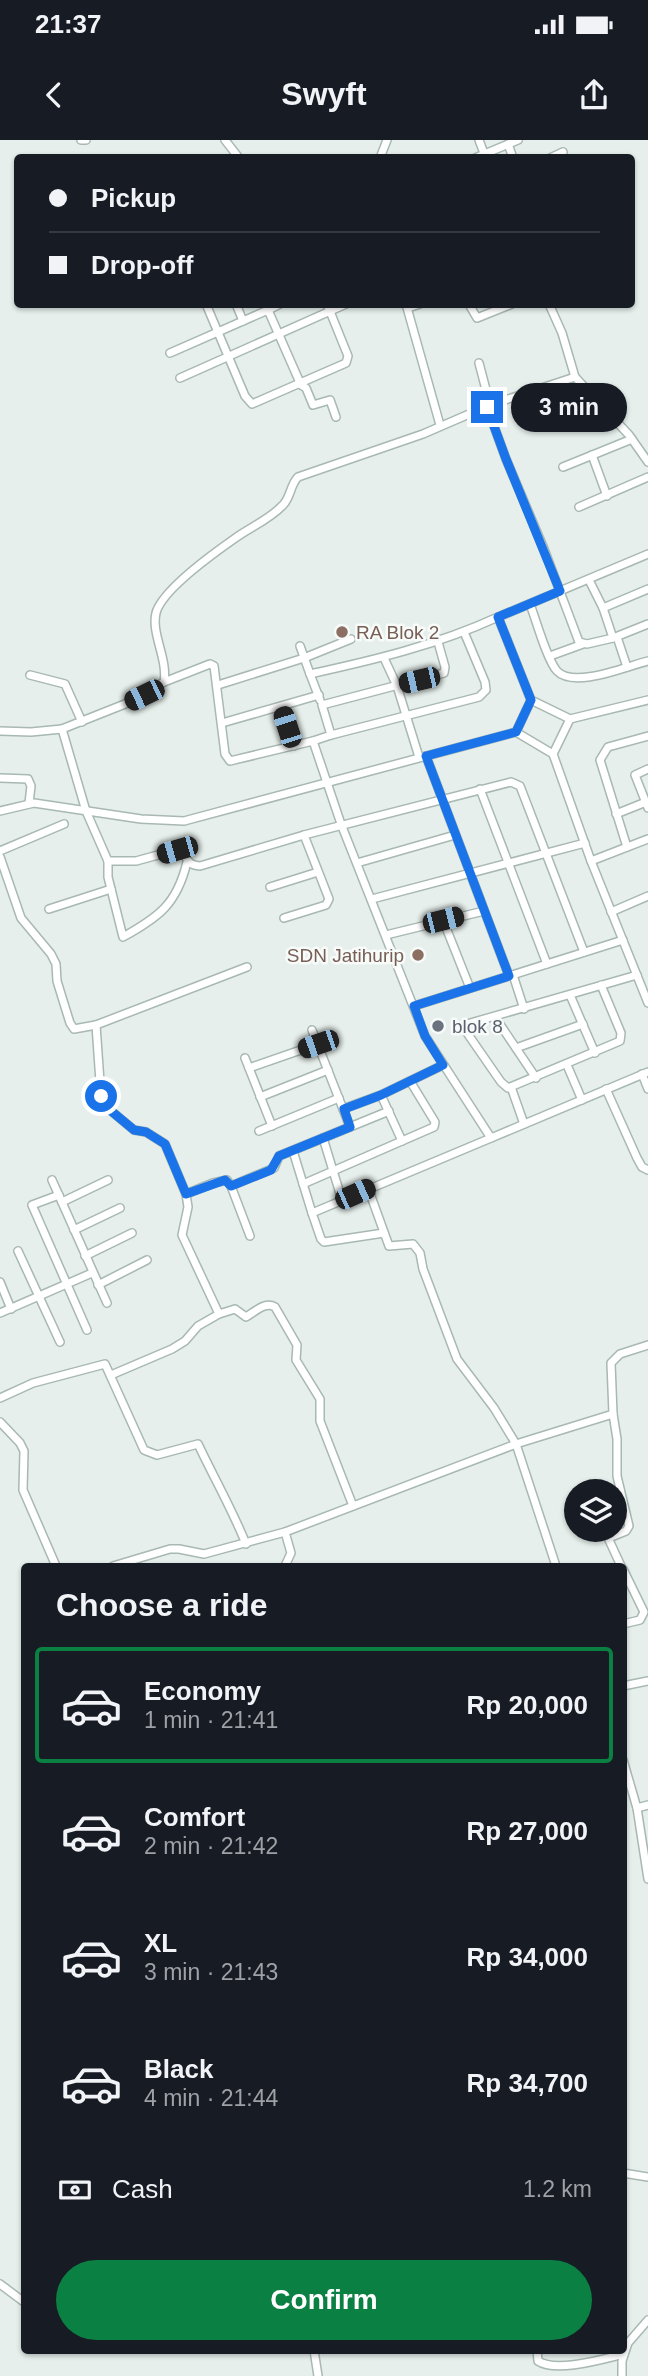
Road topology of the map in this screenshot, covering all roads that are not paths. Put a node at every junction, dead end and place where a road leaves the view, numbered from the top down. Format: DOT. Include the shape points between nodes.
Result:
graph roads {
  1 [pos="225,140"];
  2 [pos="518,140"];
  3 [pos="508,144"];
  4 [pos="563,152"];
  5 [pos="236,154"];
  6 [pos="489,154"];
  7 [pos="512,154"];
  8 [pos="559,154"];
  9 [pos="208,308"];
  10 [pos="238,308"];
  11 [pos="265,308"];
  12 [pos="267,308"];
  13 [pos="328,308"];
  14 [pos="408,308"];
  15 [pos="471,308"];
  16 [pos="502,308"];
  17 [pos="552,308"];
  18 [pos="243,321"];
  19 [pos="217,332"];
  20 [pos="279,334"];
  21 [pos="170,353"];
  22 [pos="229,358"];
  23 [pos="479,363"];
  24 [pos="575,377"];
  25 [pos="180,378"];
  26 [pos="301,385"];
  27 [pos="489,406"];
  28 [pos="336,417"];
  29 [pos="440,425"];
  30 [pos="632,439"];
  31 [pos="646,453"];
  32 [pos="592,455"];
  33 [pos="648,462"];
  34 [pos="563,467"];
  35 [pos="648,477"];
  36 [pos="607,496"];
  37 [pos="579,508"];
  38 [pos="648,554"];
  39 [pos="589,580"];
  40 [pos="648,589"];
  41 [pos="560,591"];
  42 [pos="530,604"];
  43 [pos="603,608"];
  44 [pos="498,617"];
  45 [pos="648,624"];
  46 [pos="464,632"];
  47 [pos="615,637"];
  48 [pos="351,639"];
  49 [pos="438,642"];
  50 [pos="583,644"];
  51 [pos="300,646"];
  52 [pos="550,656"];
  53 [pos="384,657"];
  54 [pos="304,658"];
  55 [pos="648,661"];
  56 [pos="627,667"];
  57 [pos="310,674"];
  58 [pos="30,675"];
  59 [pos="164,682"];
  60 [pos="218,685"];
  61 [pos="397,686"];
  62 [pos="319,695"];
  63 [pos="531,700"];
  64 [pos="648,700"];
  65 [pos="322,705"];
  66 [pos="281,708"];
  67 [pos="405,715"];
  68 [pos="570,719"];
  69 [pos="82,722"];
  70 [pos="222,723"];
  71 [pos="62,729"];
  72 [pos="0,731"];
  73 [pos="516,732"];
  74 [pos="331,735"];
  75 [pos="648,736"];
  76 [pos="313,741"];
  77 [pos="294,746"];
  78 [pos="553,754"];
  79 [pos="422,756"];
  80 [pos="648,769"];
  81 [pos="0,778"];
  82 [pos="326,783"];
  83 [pos="480,789"];
  84 [pos="442,799"];
  85 [pos="29,803"];
  86 [pos="647,805"];
  87 [pos="0,811"];
  88 [pos="86,811"];
  89 [pos="616,814"];
  90 [pos="64,824"];
  91 [pos="341,824"];
  92 [pos="304,835"];
  93 [pos="455,835"];
  94 [pos="648,839"];
  95 [pos="585,843"];
  96 [pos="627,847"];
  97 [pos="0,851"];
  98 [pos="546,853"];
  99 [pos="0,857"];
  100 [pos="108,861"];
  101 [pos="592,861"];
  102 [pos="187,862"];
  103 [pos="357,863"];
  104 [pos="508,863"];
  105 [pos="318,872"];
  106 [pos="470,873"];
  107 [pos="270,887"];
  108 [pos="111,889"];
  109 [pos="646,897"];
  110 [pos="372,899"];
  111 [pos="648,907"];
  112 [pos="49,909"];
  113 [pos="484,911"];
  114 [pos="611,912"];
  115 [pos="284,918"];
  116 [pos="443,920"];
  117 [pos="386,935"];
  118 [pos="622,940"];
  119 [pos="584,952"];
  120 [pos="547,964"];
  121 [pos="247,967"];
  122 [pos="637,975"];
  123 [pos="511,976"];
  124 [pos="601,985"];
  125 [pos="470,988"];
  126 [pos="570,995"];
  127 [pos="648,1003"];
  128 [pos="414,1006"];
  129 [pos="524,1009"];
  130 [pos="495,1017"];
  131 [pos="583,1024"];
  132 [pos="96,1025"];
  133 [pos="312,1030"];
  134 [pos="318,1044"];
  135 [pos="516,1048"];
  136 [pos="595,1053"];
  137 [pos="245,1058"];
  138 [pos="443,1065"];
  139 [pos="567,1065"];
  140 [pos="249,1068"];
  141 [pos="328,1070"];
  142 [pos="645,1073"];
  143 [pos="536,1077"];
  144 [pos="410,1081"];
  145 [pos="510,1087"];
  146 [pos="648,1088"];
  147 [pos="606,1090"];
  148 [pos="381,1095"];
  149 [pos="260,1097"];
  150 [pos="339,1098"];
  151 [pos="582,1100"];
  152 [pos="344,1109"];
  153 [pos="388,1111"];
  154 [pos="524,1124"];
  155 [pos="272,1126"];
  156 [pos="350,1127"];
  157 [pos="259,1131"];
  158 [pos="323,1138"];
  159 [pos="491,1138"];
  160 [pos="402,1141"];
  161 [pos="293,1151"];
  162 [pos="648,1170"];
  163 [pos="332,1171"];
  164 [pos="108,1180"];
  165 [pos="52,1181"];
  166 [pos="303,1184"];
  167 [pos="231,1186"];
  168 [pos="368,1188"];
  169 [pos="186,1194"];
  170 [pos="60,1198"];
  171 [pos="342,1200"];
  172 [pos="120,1208"];
  173 [pos="312,1213"];
  174 [pos="74,1230"];
  175 [pos="132,1233"];
  176 [pos="384,1233"];
  177 [pos="250,1236"];
  178 [pos="18,1251"];
  179 [pos="85,1256"];
  180 [pos="147,1260"];
  181 [pos="92,1273"];
  182 [pos="0,1282"];
  183 [pos="66,1285"];
  184 [pos="98,1285"];
  185 [pos="38,1297"];
  186 [pos="107,1303"];
  187 [pos="11,1308"];
  188 [pos="0,1313"];
  189 [pos="219,1314"];
  190 [pos="86,1330"];
  191 [pos="60,1342"];
  192 [pos="648,1345"];
  193 [pos="111,1375"];
  194 [pos="0,1398"];
  195 [pos="613,1414"];
  196 [pos="0,1422"];
  197 [pos="516,1444"];
  198 [pos="353,1506"];
  199 [pos="285,1532"];
  200 [pos="247,1544"];
  201 [pos="55,1563"];
  202 [pos="123,1563"];
  203 [pos="286,1563"];
  204 [pos="555,1563"];
  205 [pos="620,1563"];
  206 [pos="627,1578"];
  207 [pos="627,1624"];
  208 [pos="648,1681"];
  209 [pos="627,1685"];
  210 [pos="627,1775"];
  211 [pos="648,1805"];
  212 [pos="636,1808"];
  213 [pos="648,1879"];
  214 [pos="627,2174"];
  215 [pos="648,2177"];
  216 [pos="0,2284"];
  217 [pos="21,2300"];
  218 [pos="648,2320"];
  219 [pos="627,2348"];
  220 [pos="315,2354"];
  221 [pos="537,2354"];
  222 [pos="624,2354"];
  223 [pos="318,2376"];
  224 [pos="622,2376"];
  1 -- 5 [label="street"];
  2 -- 3 [label="street"];
  3 -- 6 [label="street"];
  3 -- 7 [label="street"];
  4 -- 8 [label="street"];
  9 -- 19 [label="street"];
  10 -- 18 [label="street"];
  11 -- 18 [label="street"];
  12 -- 20 [label="street"];
  13 -- 20 [label="street"];
  13 -- 26 [label="street" via="348,359 340,368"];
  14 -- 29 [label="street"];
  15 -- 16 [label="street" via="477,318"];
  17 -- 24 [label="street"];
  18 -- 19 [label="street"];
  19 -- 21 [label="street"];
  19 -- 22 [label="street"];
  20 -- 22 [label="street"];
  20 -- 26 [label="street"];
  22 -- 25 [label="street"];
  22 -- 26 [label="street" via="252,404"];
  23 -- 27 [label="street"];
  24 -- 27 [label="street"];
  24 -- 30 [label="street"];
  26 -- 28 [label="street" via="313,405 330,400"];
  27 -- 29 [label="street"];
  27 -- 41 [label="street"];
  29 -- 59 [label="street" via="298,477 279,509 235,538 167,595 155,617"];
  30 -- 31 [label="street"];
  30 -- 32 [label="street"];
  31 -- 33 [label="street"];
  32 -- 34 [label="street"];
  32 -- 36 [label="street"];
  35 -- 36 [label="street"];
  36 -- 37 [label="street"];
  38 -- 39 [label="street"];
  39 -- 41 [label="street"];
  39 -- 43 [label="street"];
  40 -- 43 [label="street"];
  41 -- 42 [label="street"];
  41 -- 50 [label="street" via="576,637"];
  42 -- 44 [label="street"];
  42 -- 52 [label="street"];
  43 -- 47 [label="street"];
  44 -- 46 [label="street"];
  44 -- 63 [label="street"];
  45 -- 47 [label="street"];
  46 -- 49 [label="street"];
  46 -- 67 [label="street" via="485,682 484,693"];
  47 -- 50 [label="street"];
  47 -- 56 [label="street"];
  48 -- 54 [label="street"];
  49 -- 53 [label="street"];
  49 -- 61 [label="street" via="443,673"];
  50 -- 52 [label="street"];
  51 -- 54 [label="street"];
  52 -- 56 [label="street" via="557,671 576,679"];
  53 -- 57 [label="street"];
  53 -- 61 [label="street"];
  54 -- 57 [label="street"];
  54 -- 60 [label="street"];
  55 -- 56 [label="street"];
  57 -- 62 [label="street"];
  58 -- 69 [label="street" via="65,684"];
  59 -- 60 [label="street" via="210,664"];
  59 -- 69 [label="street"];
  60 -- 70 [label="street"];
  61 -- 65 [label="street"];
  61 -- 67 [label="street"];
  62 -- 65 [label="street"];
  62 -- 66 [label="street"];
  63 -- 68 [label="street"];
  63 -- 73 [label="street"];
  64 -- 68 [label="street"];
  65 -- 74 [label="street"];
  66 -- 70 [label="street"];
  66 -- 77 [label="street"];
  67 -- 74 [label="street"];
  67 -- 79 [label="street"];
  68 -- 78 [label="street"];
  69 -- 71 [label="street"];
  70 -- 77 [label="street" via="230,761"];
  71 -- 72 [label="street"];
  71 -- 88 [label="street"];
  73 -- 78 [label="street"];
  73 -- 79 [label="street"];
  74 -- 76 [label="street"];
  75 -- 89 [label="street" via="608,747 601,755 600,766"];
  76 -- 77 [label="street"];
  76 -- 82 [label="street"];
  78 -- 95 [label="street"];
  79 -- 82 [label="street"];
  79 -- 84 [label="street"];
  80 -- 86 [label="street" via="635,775"];
  81 -- 85 [label="street" via="28,779"];
  82 -- 88 [label="street" via="175,823"];
  82 -- 91 [label="street"];
  83 -- 84 [label="street"];
  83 -- 98 [label="street" via="511,782 520,786"];
  83 -- 104 [label="street"];
  84 -- 91 [label="street"];
  84 -- 93 [label="street"];
  85 -- 87 [label="street"];
  85 -- 88 [label="street"];
  86 -- 89 [label="street"];
  88 -- 100 [label="street"];
  89 -- 96 [label="street"];
  90 -- 97 [label="street"];
  91 -- 92 [label="street"];
  91 -- 103 [label="street"];
  92 -- 102 [label="street" via="200,866"];
  92 -- 105 [label="street"];
  93 -- 103 [label="street"];
  93 -- 106 [label="street"];
  94 -- 96 [label="street"];
  95 -- 98 [label="street"];
  95 -- 101 [label="street"];
  96 -- 101 [label="street"];
  98 -- 104 [label="street"];
  98 -- 119 [label="street"];
  99 -- 132 [label="street" via="21,918 56,964 70,1023 79,1030"];
  100 -- 102 [label="street" via="136,861 180,849"];
  100 -- 108 [label="street"];
  101 -- 114 [label="street"];
  102 -- 108 [label="street" via="173,900 123,937"];
  103 -- 110 [label="street"];
  104 -- 106 [label="street"];
  104 -- 120 [label="street"];
  105 -- 107 [label="street"];
  105 -- 115 [label="street" via="328,903"];
  106 -- 110 [label="street"];
  106 -- 113 [label="street"];
  108 -- 112 [label="street"];
  109 -- 111 [label="street"];
  109 -- 114 [label="street"];
  110 -- 117 [label="street"];
  113 -- 116 [label="street"];
  113 -- 123 [label="street"];
  114 -- 118 [label="street"];
  116 -- 117 [label="street"];
  116 -- 125 [label="street"];
  117 -- 128 [label="street"];
  118 -- 119 [label="street"];
  118 -- 122 [label="street"];
  119 -- 120 [label="street"];
  120 -- 123 [label="street"];
  121 -- 132 [label="street"];
  122 -- 124 [label="street"];
  122 -- 127 [label="street"];
  123 -- 125 [label="street"];
  123 -- 129 [label="street"];
  124 -- 126 [label="street"];
  124 -- 136 [label="street" via="621,1037 615,1045"];
  125 -- 128 [label="street"];
  126 -- 129 [label="street"];
  126 -- 131 [label="street"];
  128 -- 138 [label="street"];
  129 -- 130 [label="street"];
  130 -- 135 [label="street"];
  130 -- 145 [label="street" via="467,1024 465,1030 501,1082"];
  131 -- 135 [label="street"];
  131 -- 136 [label="street"];
  132 -- 169 [label="street" via="105,1105 134,1130 165,1144"];
  133 -- 134 [label="street"];
  134 -- 140 [label="street"];
  134 -- 141 [label="street"];
  135 -- 143 [label="street"];
  136 -- 139 [label="street"];
  137 -- 140 [label="street"];
  138 -- 144 [label="street"];
  138 -- 159 [label="street"];
  139 -- 143 [label="street"];
  139 -- 151 [label="street"];
  140 -- 149 [label="street"];
  141 -- 149 [label="street"];
  141 -- 150 [label="street"];
  142 -- 146 [label="street"];
  142 -- 147 [label="street"];
  143 -- 145 [label="street"];
  144 -- 148 [label="street"];
  144 -- 160 [label="street" via="436,1124"];
  145 -- 154 [label="street"];
  147 -- 151 [label="street"];
  147 -- 162 [label="street" via="637,1158"];
  148 -- 152 [label="street"];
  148 -- 153 [label="street"];
  149 -- 155 [label="street"];
  150 -- 152 [label="street"];
  150 -- 155 [label="street"];
  151 -- 154 [label="street"];
  152 -- 156 [label="street"];
  153 -- 156 [label="street"];
  153 -- 160 [label="street"];
  154 -- 159 [label="street"];
  155 -- 157 [label="street"];
  156 -- 158 [label="street"];
  158 -- 161 [label="street"];
  158 -- 163 [label="street"];
  159 -- 168 [label="street"];
  160 -- 163 [label="street"];
  161 -- 166 [label="street"];
  161 -- 167 [label="street" via="279,1156 271,1170"];
  163 -- 166 [label="street"];
  163 -- 171 [label="street"];
  164 -- 170 [label="street"];
  165 -- 170 [label="street"];
  166 -- 173 [label="street"];
  167 -- 169 [label="street" via="225,1180"];
  167 -- 177 [label="street"];
  168 -- 171 [label="street"];
  168 -- 176 [label="street"];
  169 -- 189 [label="street" via="182,1234"];
  170 -- 174 [label="street"];
  170 -- 183 [label="street" via="32,1205"];
  171 -- 173 [label="street"];
  172 -- 174 [label="street"];
  173 -- 176 [label="street" via="324,1242"];
  174 -- 179 [label="street"];
  175 -- 179 [label="street"];
  176 -- 197 [label="street" via="389,1246 418,1247 457,1359"];
  178 -- 185 [label="street"];
  179 -- 181 [label="street"];
  180 -- 184 [label="street"];
  181 -- 183 [label="street"];
  181 -- 184 [label="street"];
  182 -- 187 [label="street"];
  183 -- 185 [label="street"];
  183 -- 190 [label="street"];
  184 -- 186 [label="street"];
  185 -- 187 [label="street"];
  185 -- 191 [label="street"];
  187 -- 188 [label="street"];
  189 -- 193 [label="street" via="172,1349"];
  189 -- 198 [label="street" via="235,1310 246,1317 265,1306 275,1307 297,1345 296,1360 320,1399 320,1421"];
  192 -- 195 [label="street" via="620,1354 611,1363"];
  193 -- 194 [label="street" via="103,1363 33,1383"];
  193 -- 200 [label="street" via="144,1450 158,1455 198,1444"];
  195 -- 197 [label="street"];
  195 -- 205 [label="street" via="617,1476 629,1526 609,1540"];
  196 -- 201 [label="street" via="24,1451 23,1490"];
  197 -- 198 [label="street"];
  197 -- 204 [label="street"];
  198 -- 199 [label="street"];
  199 -- 200 [label="street"];
  199 -- 203 [label="street" via="291,1553"];
  200 -- 202 [label="street" via="204,1554 170,1549"];
  206 -- 207 [label="street" via="644,1612 639,1620"];
  208 -- 209 [label="street"];
  210 -- 212 [label="street"];
  211 -- 212 [label="street"];
  212 -- 213 [label="street"];
  214 -- 215 [label="street"];
  216 -- 217 [label="street"];
  218 -- 219 [label="street"];
  220 -- 223 [label="street"];
  221 -- 222 [label="street" via="538,2361 549,2366"];
  222 -- 224 [label="street"];
}
